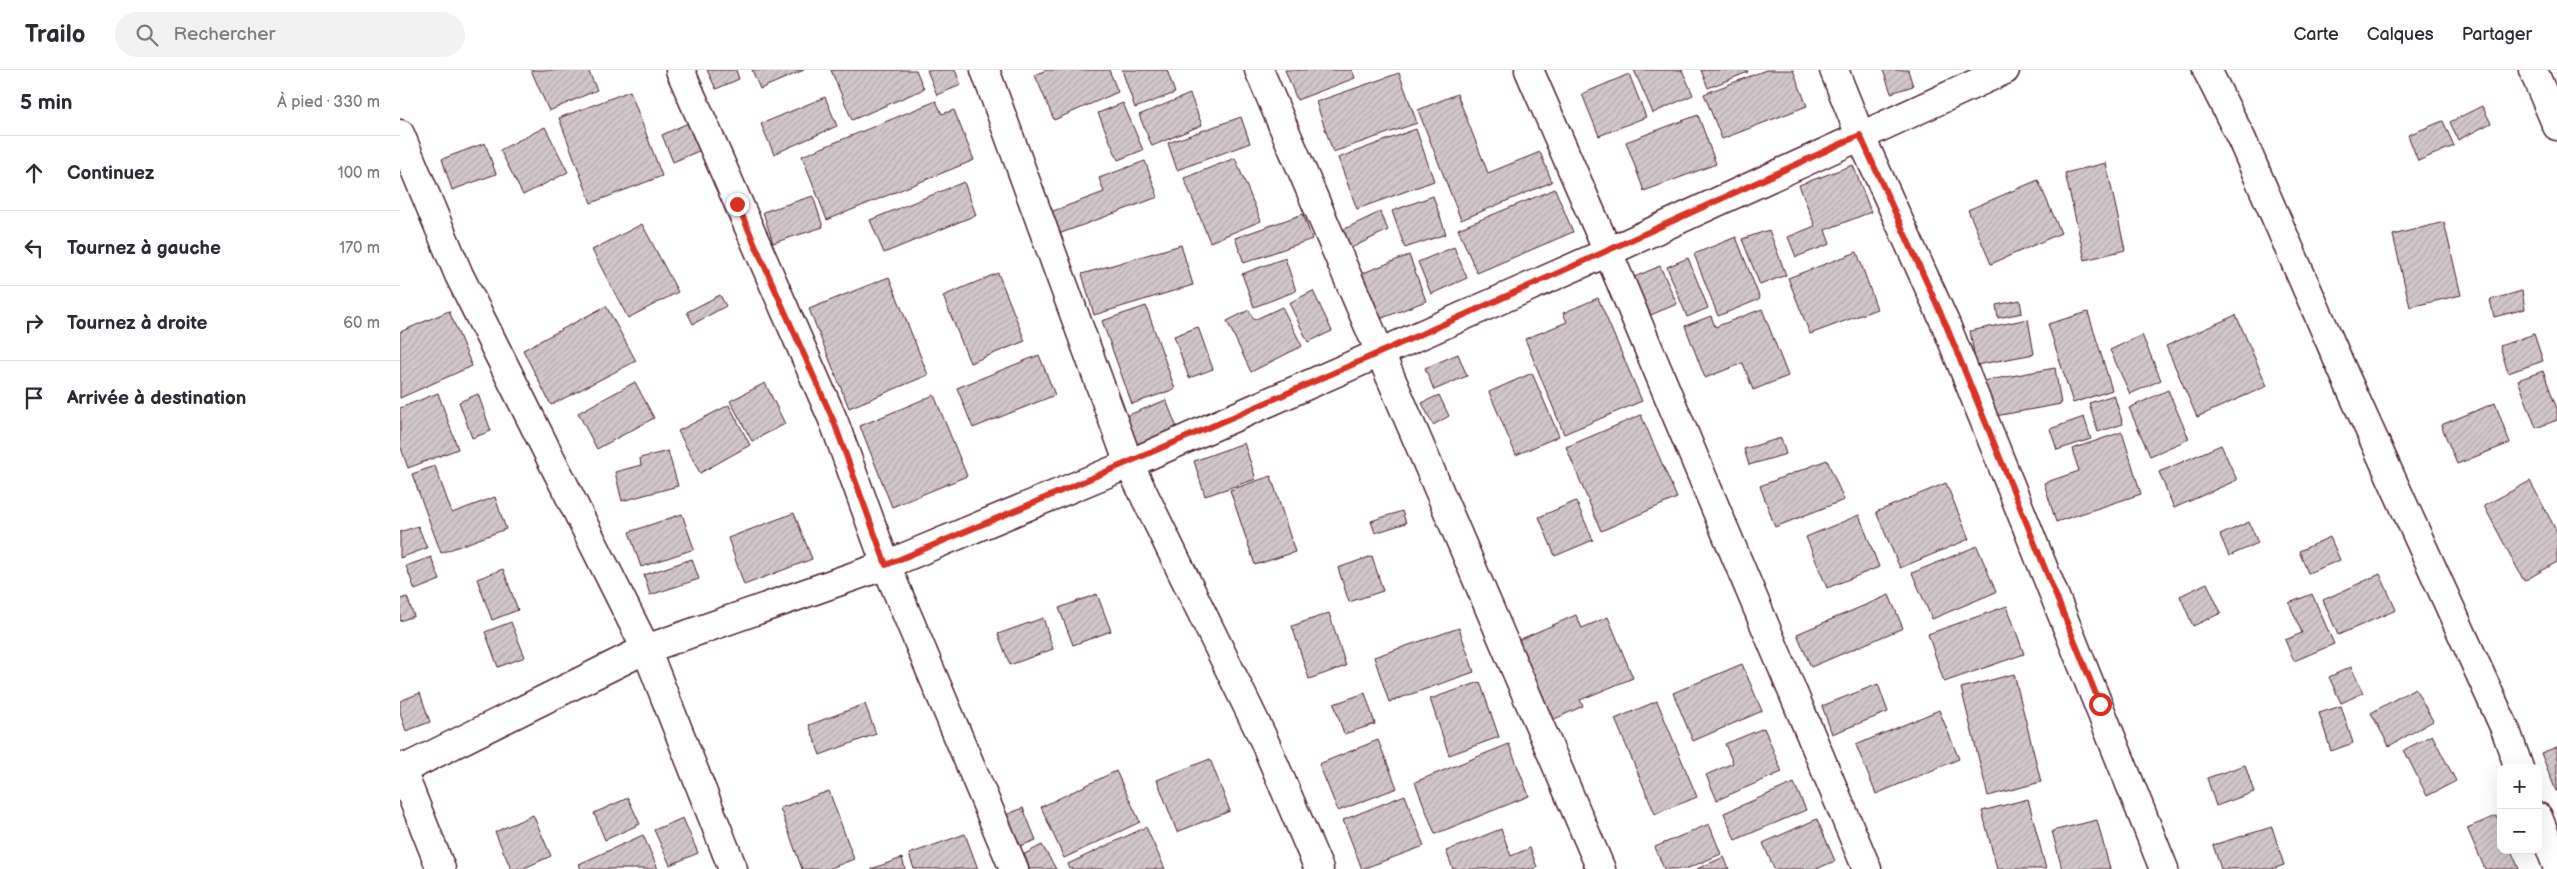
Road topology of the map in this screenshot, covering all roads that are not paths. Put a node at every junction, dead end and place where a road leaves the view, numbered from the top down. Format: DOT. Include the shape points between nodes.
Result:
graph roads {
  1 [pos="680,70"];
  2 [pos="985,70"];
  3 [pos="1260,70"];
  4 [pos="1529,70"];
  5 [pos="1834,70"];
  6 [pos="2005,70"];
  7 [pos="2207,70"];
  8 [pos="2533,70"];
  9 [pos="2557,126"];
  10 [pos="400,134"];
  11 [pos="1860,135"];
  12 [pos="1608,252"];
  13 [pos="1379,353"];
  14 [pos="1129,464"];
  15 [pos="886,565"];
  16 [pos="646,649"];
  17 [pos="2518,764"];
  18 [pos="401,769"];
  19 [pos="2542,827"];
  20 [pos="2557,866"];
  21 [pos="441,869"];
  22 [pos="733,869"];
  23 [pos="1014,869"];
  24 [pos="1319,869"];
  25 [pos="1601,869"];
  26 [pos="1868,869"];
  27 [pos="2164,869"];
  1 -- 15 [label="street" via="834,422"];
  2 -- 14 [label="street"];
  3 -- 13 [label="street"];
  4 -- 12 [label="street"];
  5 -- 11 [label="street"];
  6 -- 11 [label="street"];
  7 -- 17 [label="street" via="2242,140"];
  8 -- 9 [label="street"];
  10 -- 16 [label="street" via="459,275"];
  11 -- 12 [label="street"];
  11 -- 27 [label="street" via="1946,325"];
  12 -- 13 [label="street"];
  12 -- 26 [label="street"];
  13 -- 14 [label="street"];
  13 -- 25 [label="street"];
  14 -- 15 [label="street"];
  14 -- 24 [label="street" via="1263,738"];
  15 -- 16 [label="street"];
  15 -- 23 [label="street"];
  16 -- 18 [label="street"];
  16 -- 22 [label="street"];
  18 -- 21 [label="street"];
  19 -- 20 [label="street"];
}
